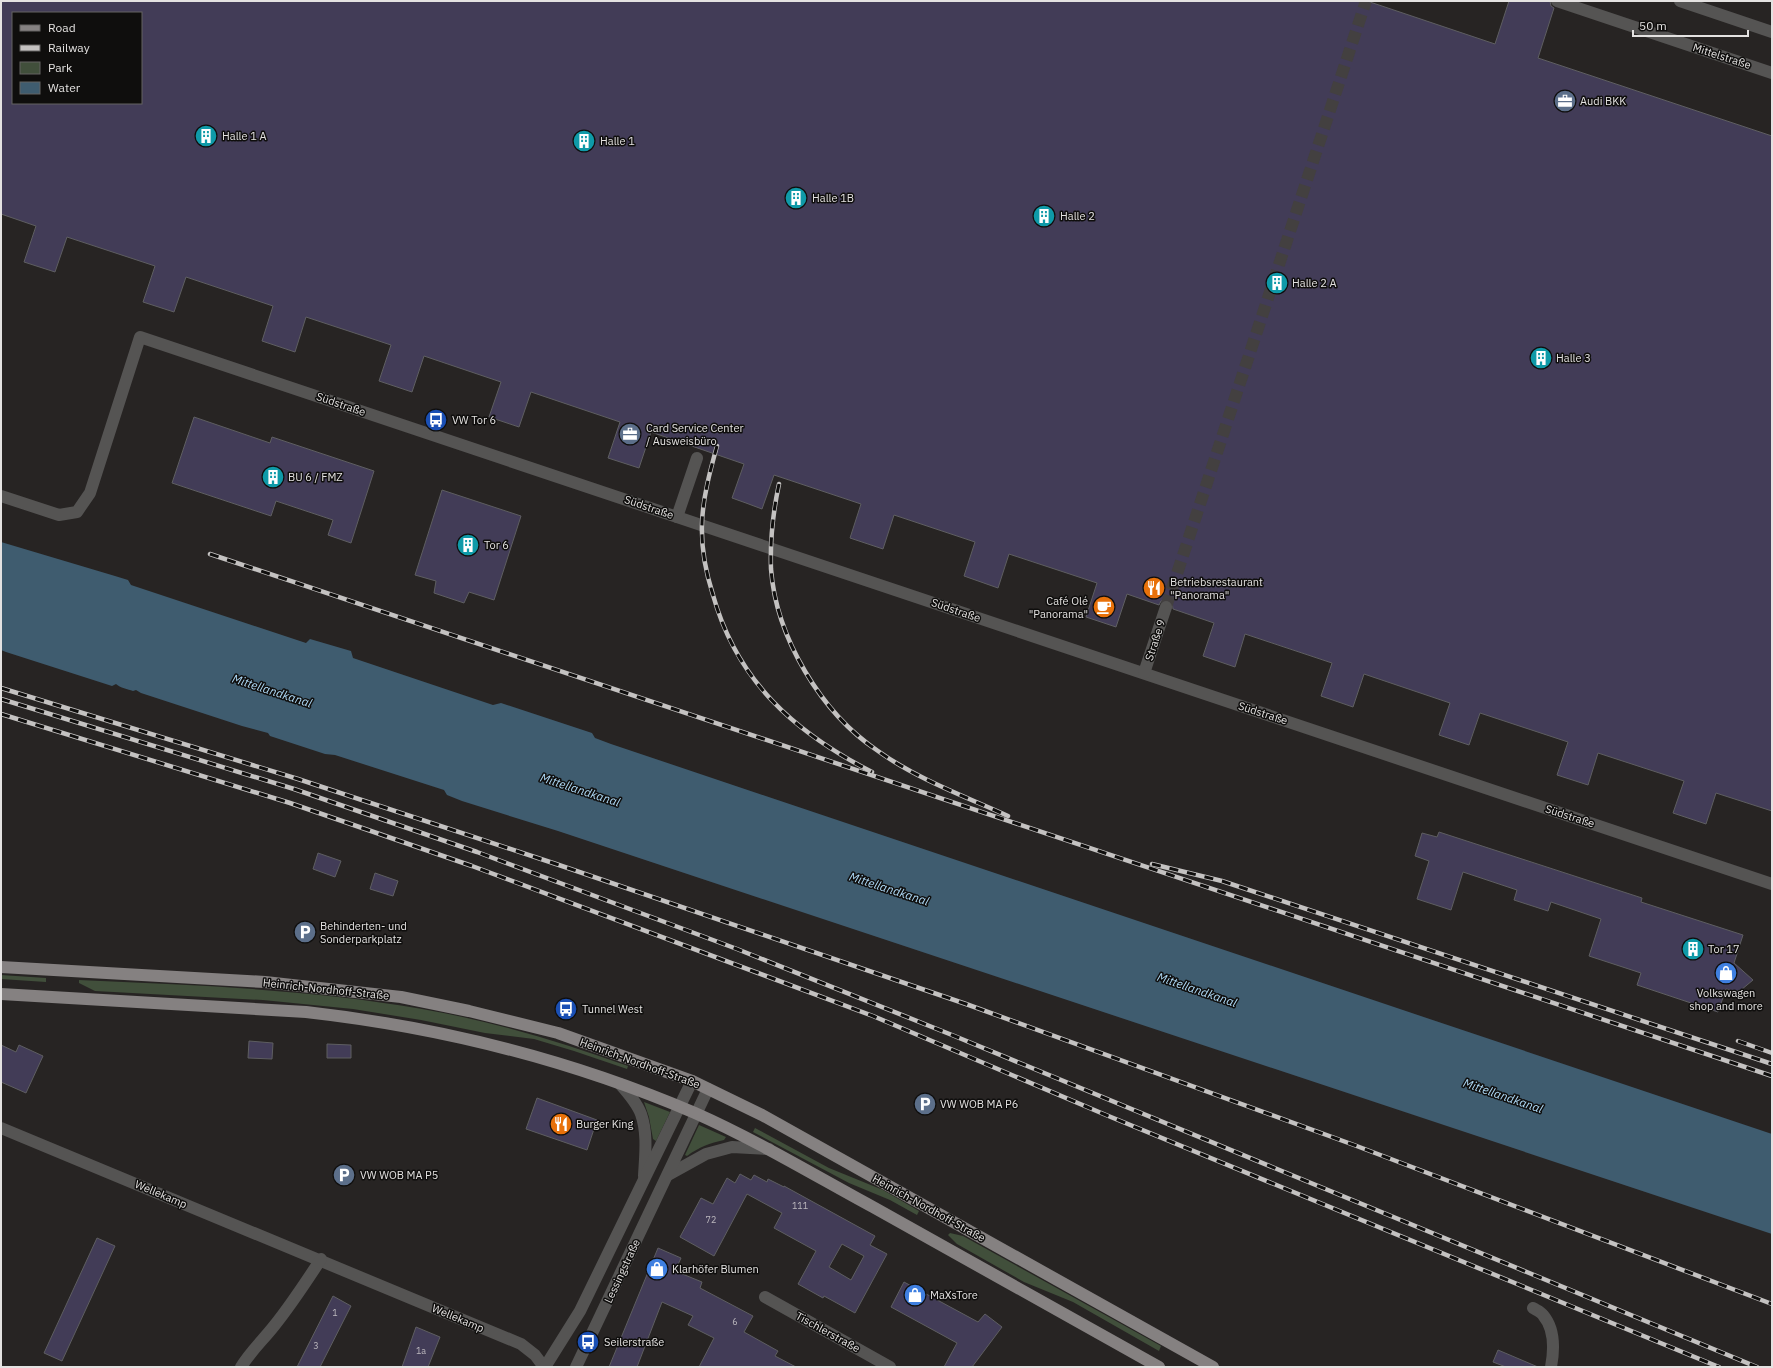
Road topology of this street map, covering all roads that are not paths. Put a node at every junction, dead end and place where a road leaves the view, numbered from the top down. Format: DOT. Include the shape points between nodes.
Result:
graph roads {
  1 [pos="1557,1"];
  2 [pos="1680,1"];
  3 [pos="1772,32"];
  4 [pos="1772,73"];
  5 [pos="697,458"];
  6 [pos="1,496"];
  7 [pos="677,517"];
  8 [pos="1166,607"];
  9 [pos="1144,673"];
  10 [pos="1772,884"];
  11 [pos="1,967"];
  12 [pos="1,994"];
  13 [pos="692,1081"];
  14 [pos="620,1084"];
  15 [pos="708,1089"];
  16 [pos="680,1107"];
  17 [pos="696,1114"];
  18 [pos="1,1128"];
  19 [pos="769,1149"];
  20 [pos="668,1175"];
  21 [pos="643,1183"];
  22 [pos="321,1259"];
  23 [pos="765,1297"];
  24 [pos="1533,1308"];
  25 [pos="241,1367"];
  26 [pos="545,1367"];
  27 [pos="576,1367"];
  28 [pos="890,1367"];
  29 [pos="1159,1367"];
  30 [pos="1213,1367"];
  31 [pos="1551,1367"];
  1 -- 4 [label="street, Mittelstraße"];
  2 -- 3 [label="street"];
  5 -- 7 [label="street"];
  6 -- 7 [label="street, Südstraße" via="59,515 77,512 90,493 140,337"];
  7 -- 9 [label="street, Südstraße"];
  8 -- 9 [label="street, Straße 9"];
  9 -- 10 [label="street, Südstraße"];
  11 -- 13 [label="main road, Heinrich-Nordhoff-Straße" via="265,982 401,997 558,1033"];
  12 -- 14 [label="main road" via="250,1008 350,1017 441,1033 519,1052"];
  13 -- 15 [label="main road, Heinrich-Nordhoff-Straße"];
  13 -- 16 [label="street, Lessingstraße"];
  14 -- 16 [label="main road"];
  14 -- 21 [label="street, Lessingstraße" via="641,1114 646,1146"];
  15 -- 17 [label="street, Lessingstraße"];
  15 -- 30 [label="main road, Heinrich-Nordhoff-Straße" via="787,1129"];
  16 -- 17 [label="main road"];
  16 -- 21 [label="street, Lessingstraße"];
  17 -- 19 [label="main road"];
  17 -- 20 [label="street, Lessingstraße"];
  18 -- 22 [label="street, Wellekamp"];
  19 -- 20 [label="street" via="732,1147 706,1154"];
  19 -- 29 [label="main road"];
  20 -- 27 [label="street, Lessingstraße"];
  21 -- 26 [label="street, Lessingstraße" via="580,1311"];
  22 -- 25 [label="street" via="303,1287"];
  22 -- 26 [label="street, Wellekamp" via="521,1344"];
  23 -- 28 [label="street, Tischlerstraße"];
  24 -- 31 [label="street" via="1544,1315 1552,1333"];
}
